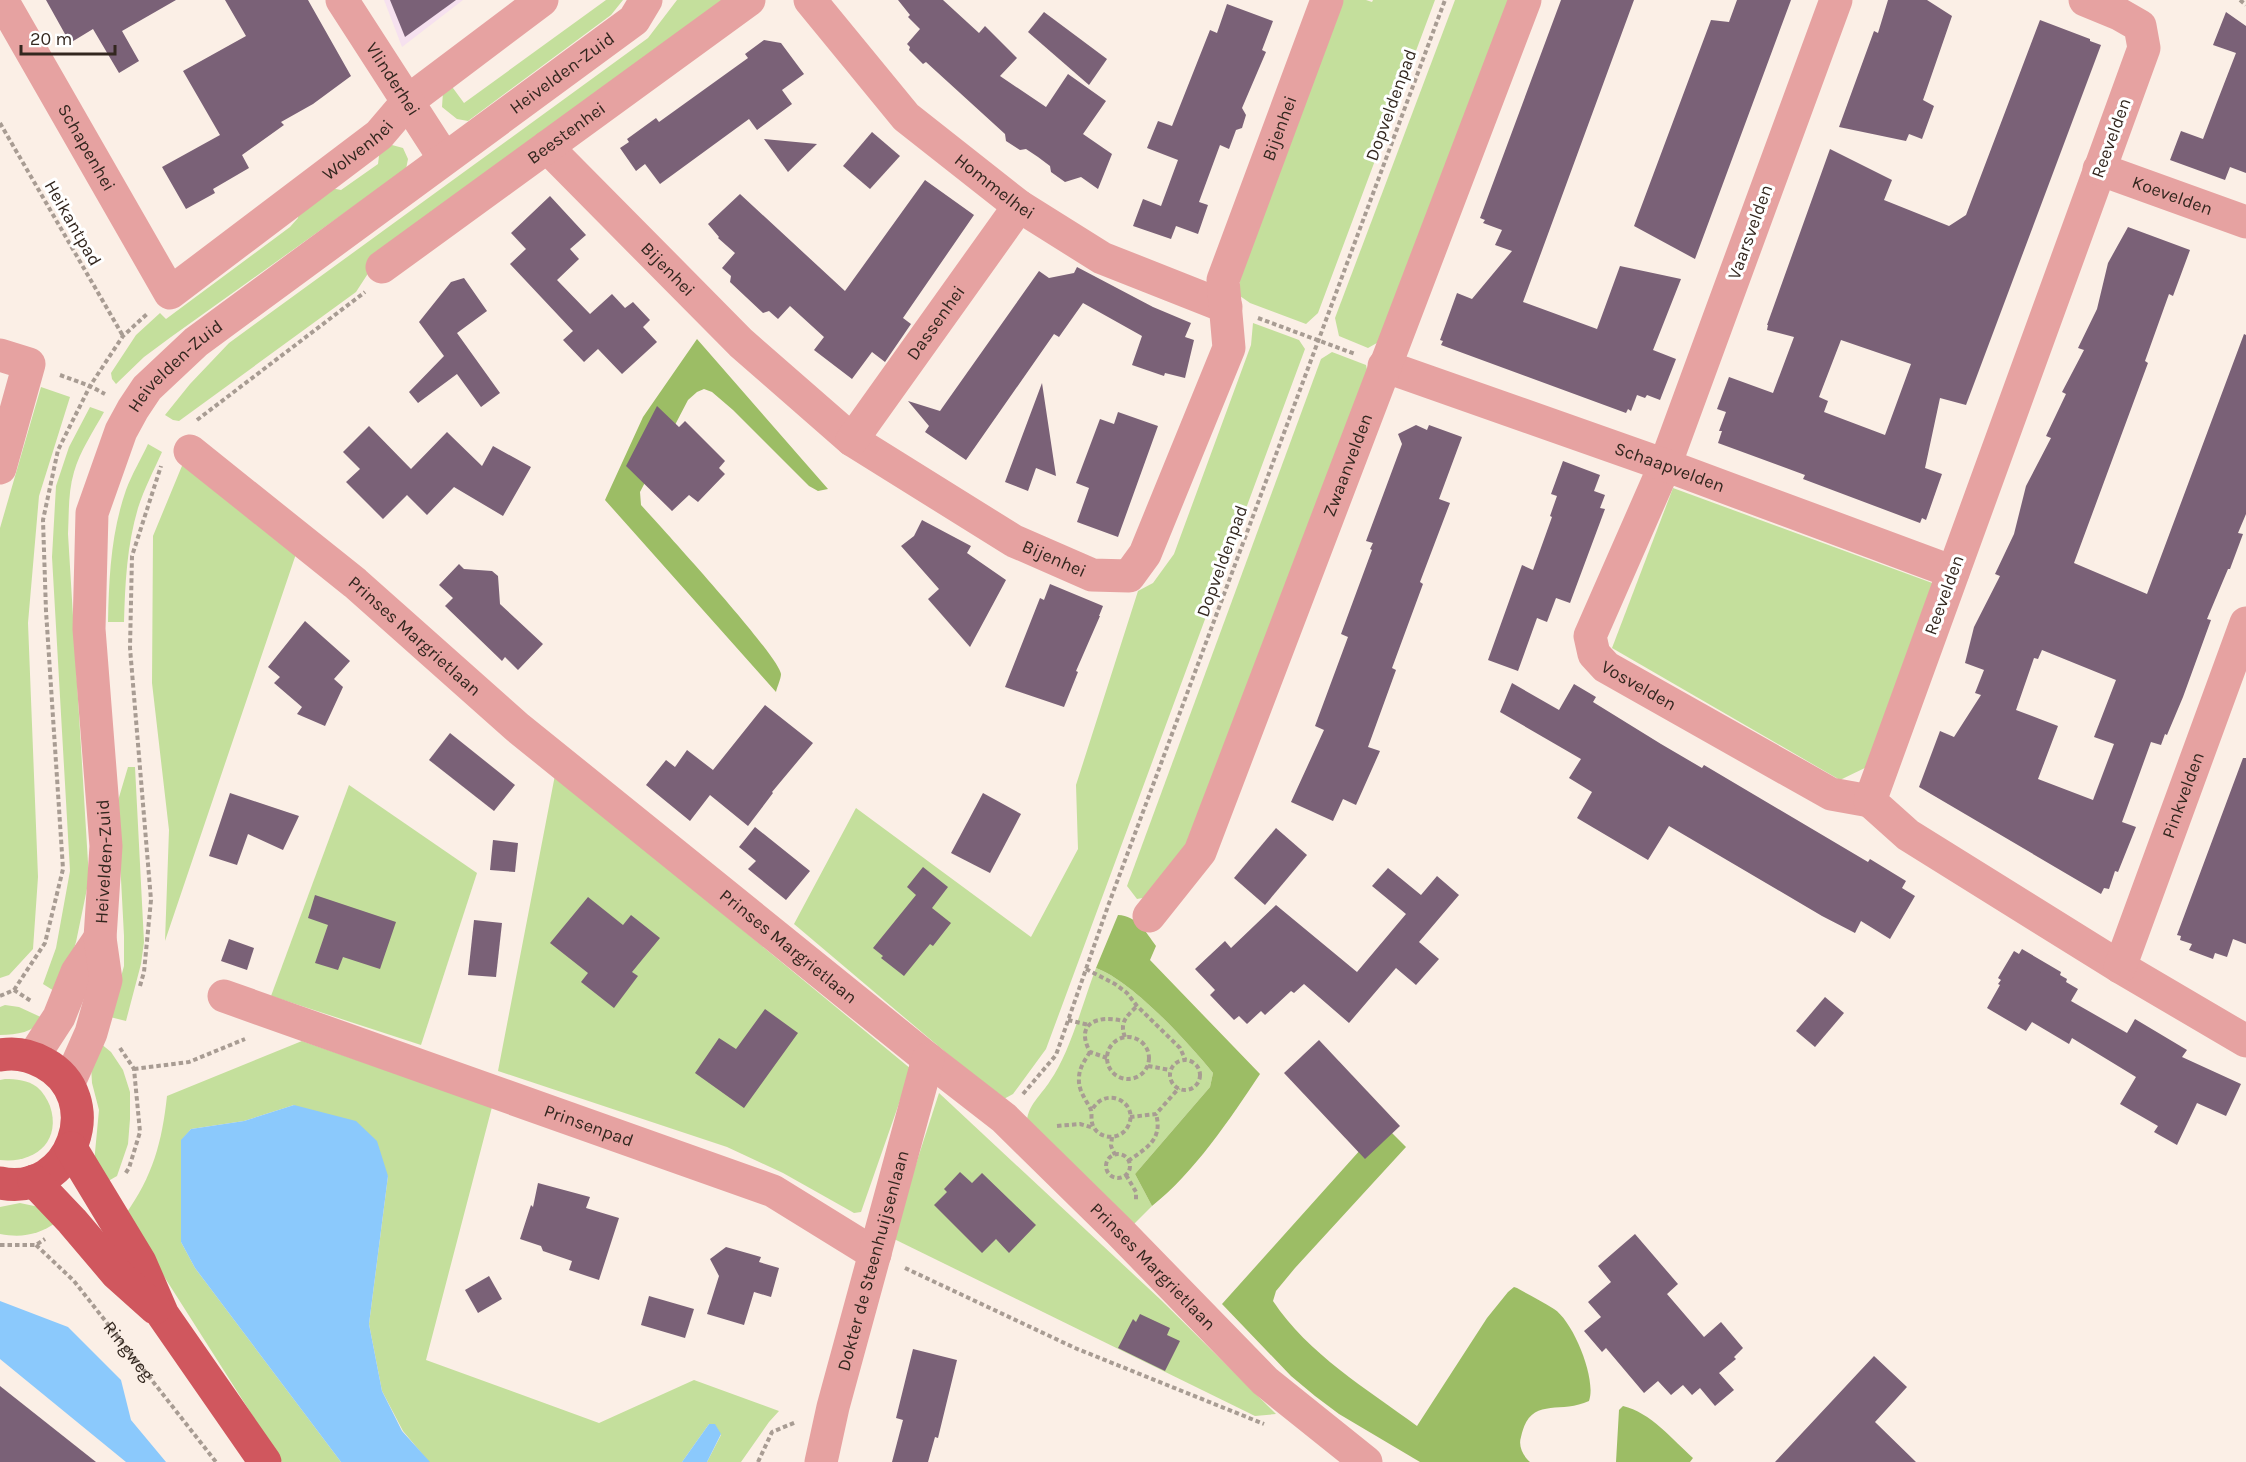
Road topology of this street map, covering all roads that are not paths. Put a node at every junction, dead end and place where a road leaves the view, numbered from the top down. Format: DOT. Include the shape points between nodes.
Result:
graph roads {
  1 [pos="2,0"];
  2 [pos="342,0"];
  3 [pos="542,0"];
  4 [pos="646,0"];
  5 [pos="749,0"];
  6 [pos="810,0"];
  7 [pos="1327,0"];
  8 [pos="1525,0"];
  9 [pos="1836,0"];
  10 [pos="2085,0"];
  11 [pos="408,101"];
  12 [pos="547,147"];
  13 [pos="444,158"];
  14 [pos="2099,169"];
  15 [pos="1019,206"];
  16 [pos="2246,222"];
  17 [pos="382,267"];
  18 [pos="170,293"];
  19 [pos="1226,307"];
  20 [pos="15,359"];
  21 [pos="1384,366"];
  22 [pos="852,440"];
  23 [pos="182,444"];
  24 [pos="1665,465"];
  25 [pos="0,468"];
  26 [pos="1953,572"];
  27 [pos="2246,623"];
  28 [pos="1870,801"];
  29 [pos="1149,916"];
  30 [pos="100,938"];
  31 [pos="2120,967"];
  32 [pos="224,996"];
  33 [pos="2246,1041"];
  34 [pos="0,1055"];
  35 [pos="33,1057"];
  36 [pos="928,1059"];
  37 [pos="68,1085"];
  38 [pos="71,1148"];
  39 [pos="34,1181"];
  40 [pos="0,1183"];
  41 [pos="875,1254"];
  42 [pos="163,1315"];
  43 [pos="265,1462"];
  44 [pos="821,1462"];
  45 [pos="1366,1462"];
  1 -- 18 [label="street, Schapenhei"];
  2 -- 11 [label="street, Vlinderhei"];
  3 -- 11 [label="street, Wolvenhei"];
  4 -- 13 [label="street, Heivelden-Zuid" via="634,20"];
  5 -- 12 [label="street, Beestenhei"];
  6 -- 15 [label="street, Hommelhei" via="906,117"];
  7 -- 19 [label="street, Bijenhei" via="1223,280"];
  8 -- 21 [label="street, Zwaanvelden"];
  9 -- 24 [label="street, Vaarsvelden"];
  10 -- 14 [label="street, Reevelden" via="2140,26 2144,48"];
  11 -- 13 [label="street, Vlinderhei"];
  11 -- 18 [label="street, Wolvenhei" via="379,135"];
  12 -- 17 [label="street, Beestenhei"];
  12 -- 22 [label="street, Bijenhei" via="741,343"];
  13 -- 30 [label="street, Heivelden-Zuid" via="196,342 147,388 121,431 92,513 89,629 106,846"];
  14 -- 16 [label="street, Koevelden"];
  14 -- 26 [label="street, Reevelden"];
  15 -- 19 [label="street, Hommelhei" via="1102,258"];
  15 -- 22 [label="street, Dassenhei"];
  19 -- 22 [label="street, Bijenhei" via="1229,348 1145,554 1129,576 1092,575 1014,541"];
  20 -- 25 [label="street"];
  21 -- 24 [label="street, Schaapvelden"];
  21 -- 29 [label="street, Zwaanvelden" via="1200,852"];
  23 -- 36 [label="street, Prinses Margrietlaan" via="356,584 517,727"];
  24 -- 26 [label="street, Schaapvelden"];
  24 -- 28 [label="street, Vosvelden" via="1590,636 1594,654 1606,668 1832,794"];
  26 -- 28 [label="street, Reevelden"];
  27 -- 31 [label="street, Pinkvelden"];
  28 -- 31 [label="street" via="1908,835"];
  30 -- 35 [label="street, Heivelden-Zuid" via="77,972 59,1017"];
  30 -- 37 [label="street, Heivelden-Zuid" via="106,980 91,1033"];
  31 -- 33 [label="street"];
  32 -- 41 [label="street, Prinsenpad" via="773,1191"];
  34 -- 35 [label="main road"];
  35 -- 37 [label="main road" via="53,1068"];
  36 -- 41 [label="street, Dokter de Steenhuijsenlaan"];
  36 -- 45 [label="street, Prinses Margrietlaan" via="1004,1118 1264,1381"];
  37 -- 38 [label="main road" via="76,1106 77,1127"];
  38 -- 39 [label="main road" via="56,1168"];
  38 -- 42 [label="main road" via="140,1262"];
  39 -- 40 [label="main road"];
  39 -- 42 [label="main road" via="117,1274"];
  41 -- 44 [label="street, Dokter de Steenhuijsenlaan"];
  42 -- 43 [label="main road"];
}
